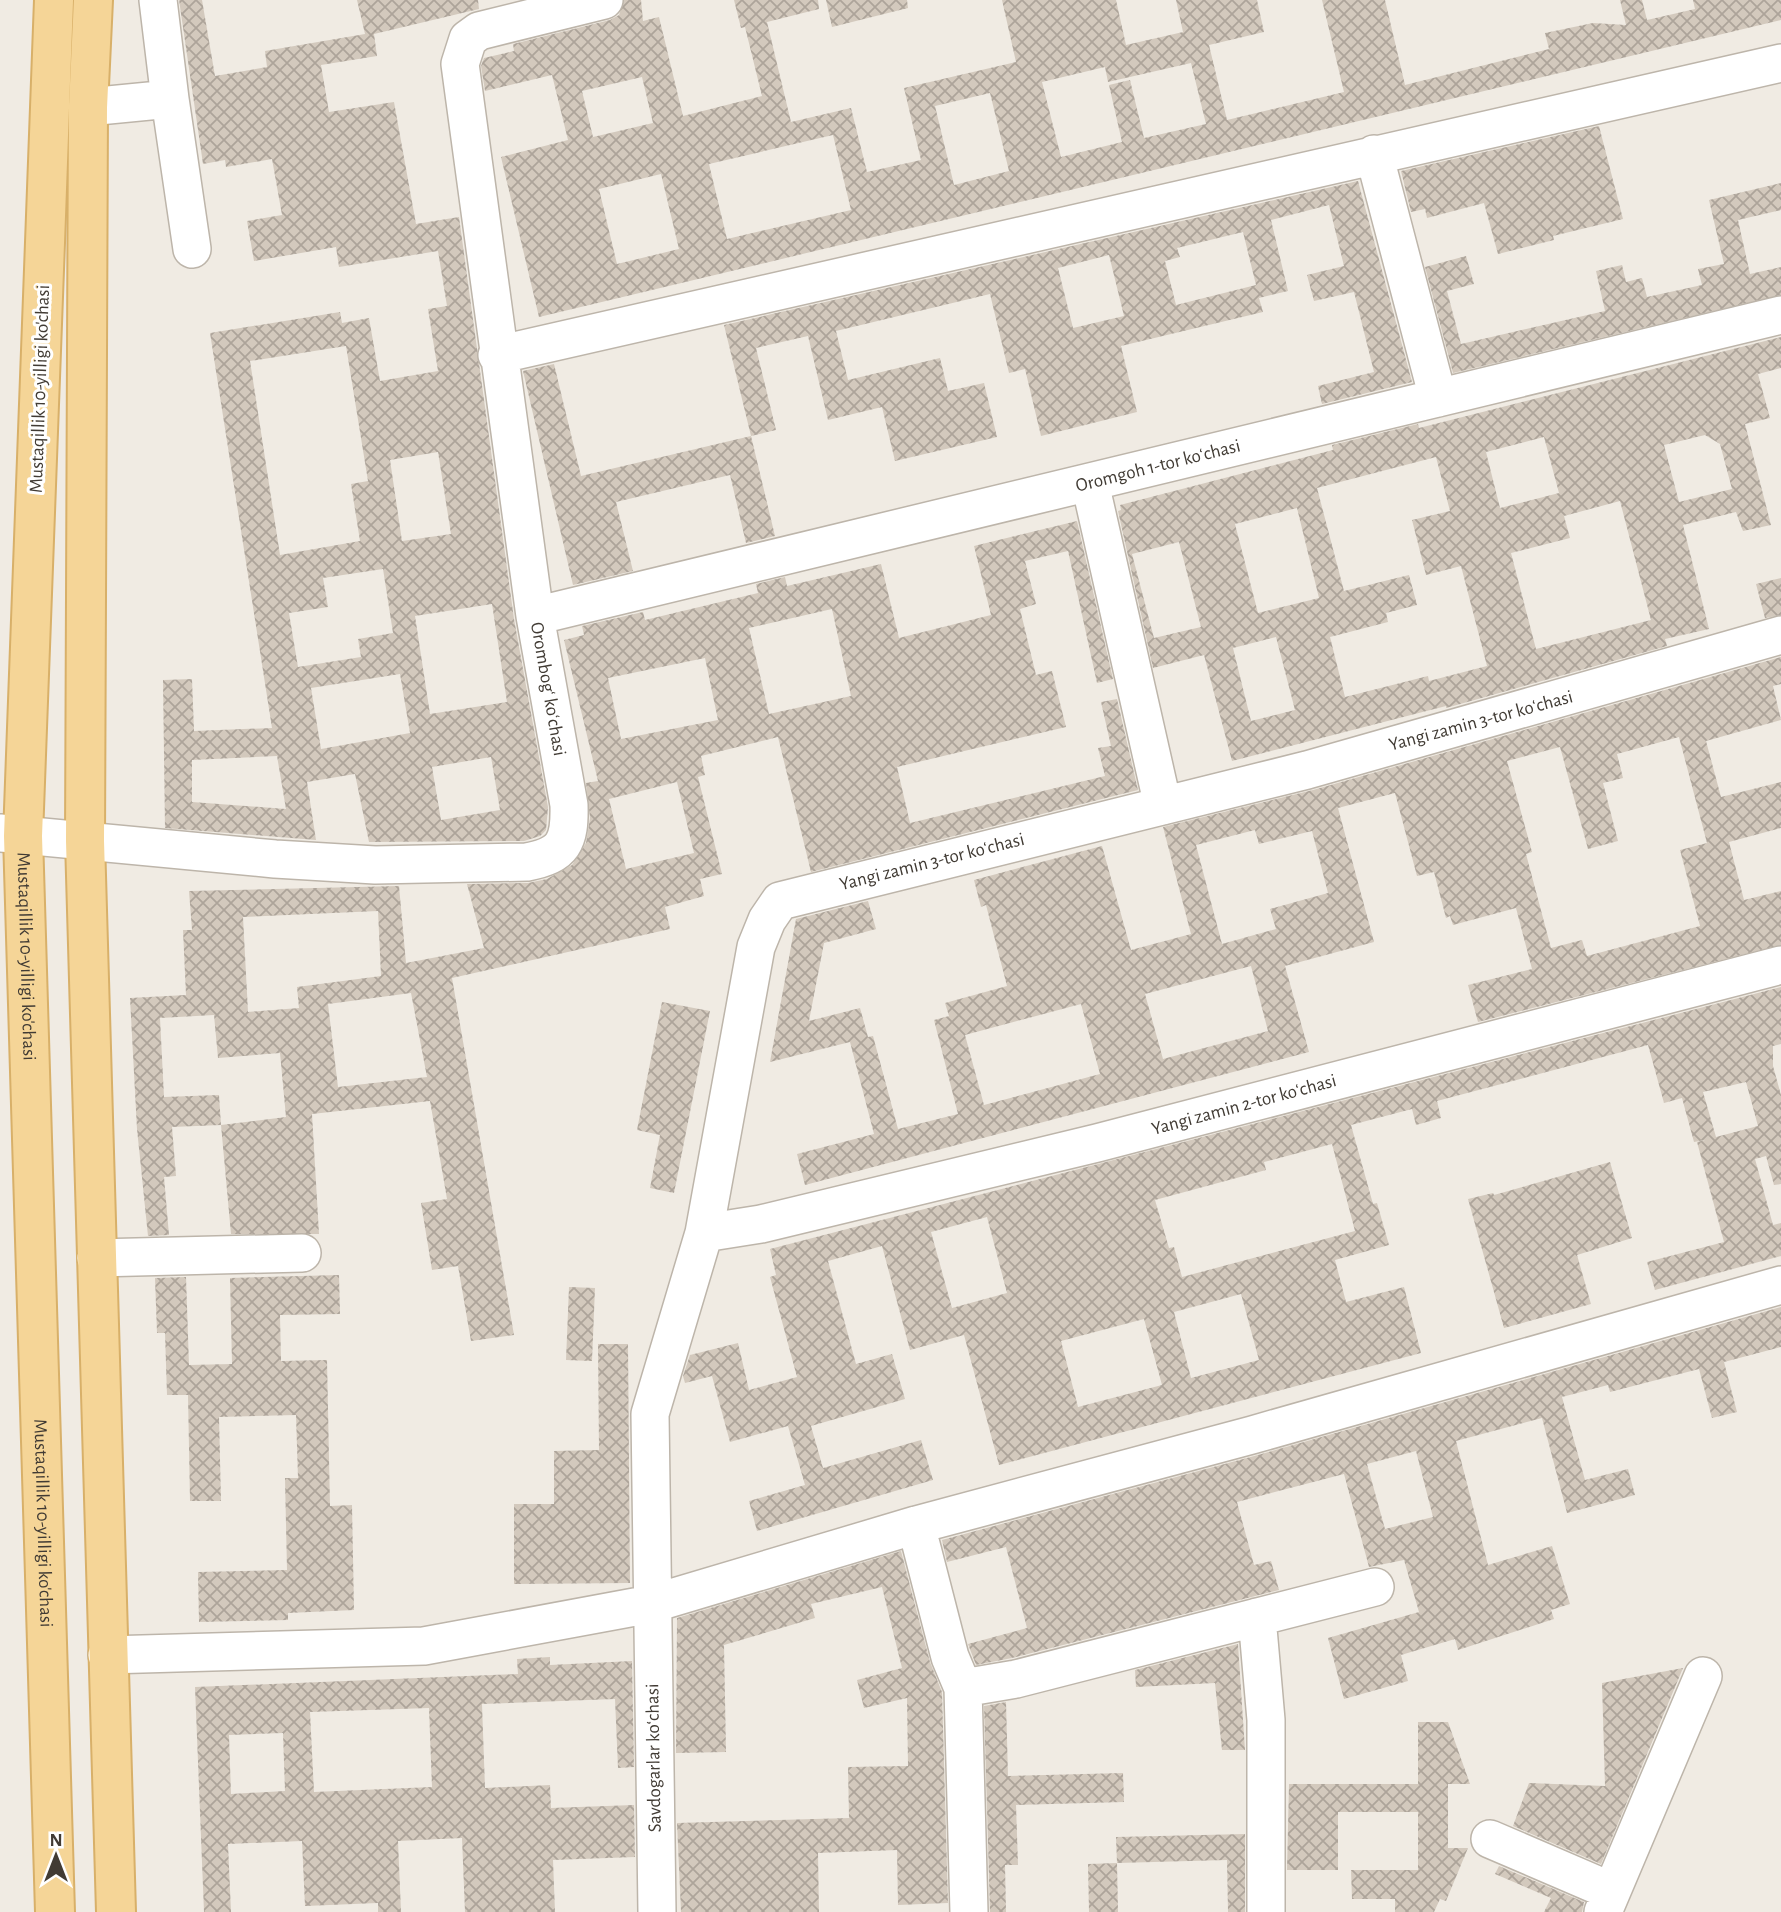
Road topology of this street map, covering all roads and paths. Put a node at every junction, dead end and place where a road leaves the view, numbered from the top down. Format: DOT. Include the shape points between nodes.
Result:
graph roads {
  1 [pos="54,0"];
  2 [pos="93,0"];
  3 [pos="158,0"];
  4 [pos="604,0"];
  5 [pos="499,12"];
  6 [pos="1781,63"];
  7 [pos="170,99"];
  8 [pos="88,107"];
  9 [pos="1374,154"];
  10 [pos="191,249"];
  11 [pos="1781,314"];
  12 [pos="497,355"];
  13 [pos="1438,398"];
  14 [pos="1090,483"];
  15 [pos="535,616"];
  16 [pos="1781,635"];
  17 [pos="1163,806"];
  18 [pos="11,834"];
  19 [pos="85,841"];
  20 [pos="1781,965"];
  21 [pos="704,1233"];
  22 [pos="302,1253"];
  23 [pos="96,1258"];
  24 [pos="1781,1285"];
  25 [pos="916,1525"];
  26 [pos="1375,1587"];
  27 [pos="651,1604"];
  28 [pos="1257,1617"];
  29 [pos="107,1655"];
  30 [pos="1703,1676"];
  31 [pos="962,1688"];
  32 [pos="1490,1839"];
  33 [pos="1607,1902"];
  34 [pos="55,1912"];
  35 [pos="116,1912"];
  36 [pos="657,1912"];
  37 [pos="970,1912"];
  38 [pos="1266,1912"];
  1 -- 18 [label="main road, Mustaqillik 10-yilligi ko'chasi"];
  2 -- 8 [label="main road"];
  3 -- 7 [label="street"];
  4 -- 5 [label="street"];
  5 -- 12 [label="street, Orombogʻ koʻchasi" via="468,39 461,77"];
  6 -- 9 [label="street"];
  7 -- 8 [label="street"];
  7 -- 10 [label="street"];
  8 -- 19 [label="main road"];
  9 -- 12 [label="street"];
  9 -- 13 [label="street"];
  11 -- 13 [label="street, Oromgoh 1-tor koʻchasi"];
  12 -- 15 [label="street, Orombogʻ koʻchasi"];
  13 -- 14 [label="street, Oromgoh 1-tor koʻchasi"];
  14 -- 15 [label="street, Oromgoh 1-tor koʻchasi"];
  14 -- 17 [label="street"];
  15 -- 19 [label="street, Orombogʻ koʻchasi" via="569,805 570,832 562,847 548,858 375,864"];
  16 -- 17 [label="street, Yangi zamin 3-tor koʻchasi" via="1415,740"];
  17 -- 21 [label="street, Yangi zamin 3-tor koʻchasi" via="780,901 756,947"];
  18 -- 19 [label="street, Orombogʻ koʻchasi"];
  18 -- 34 [label="main road, Mustaqillik 10-yilligi ko'chasi"];
  19 -- 23 [label="main road"];
  20 -- 21 [label="street, Yangi zamin 2-tor koʻchasi" via="1097,1143 761,1224"];
  21 -- 27 [label="street, Yangi zamin 3-tor koʻchasi" via="650,1414"];
  22 -- 23 [label="street"];
  23 -- 29 [label="main road"];
  24 -- 25 [label="street" via="1252,1436"];
  25 -- 27 [label="street"];
  25 -- 31 [label="street"];
  26 -- 28 [label="street"];
  27 -- 29 [label="street" via="424,1646"];
  27 -- 36 [label="street, Savdogarlar koʻchasi"];
  28 -- 31 [label="street" via="1016,1679"];
  28 -- 38 [label="street" via="1266,1720"];
  29 -- 35 [label="main road"];
  30 -- 33 [label="street"];
  31 -- 37 [label="street"];
  32 -- 33 [label="street"];
}
